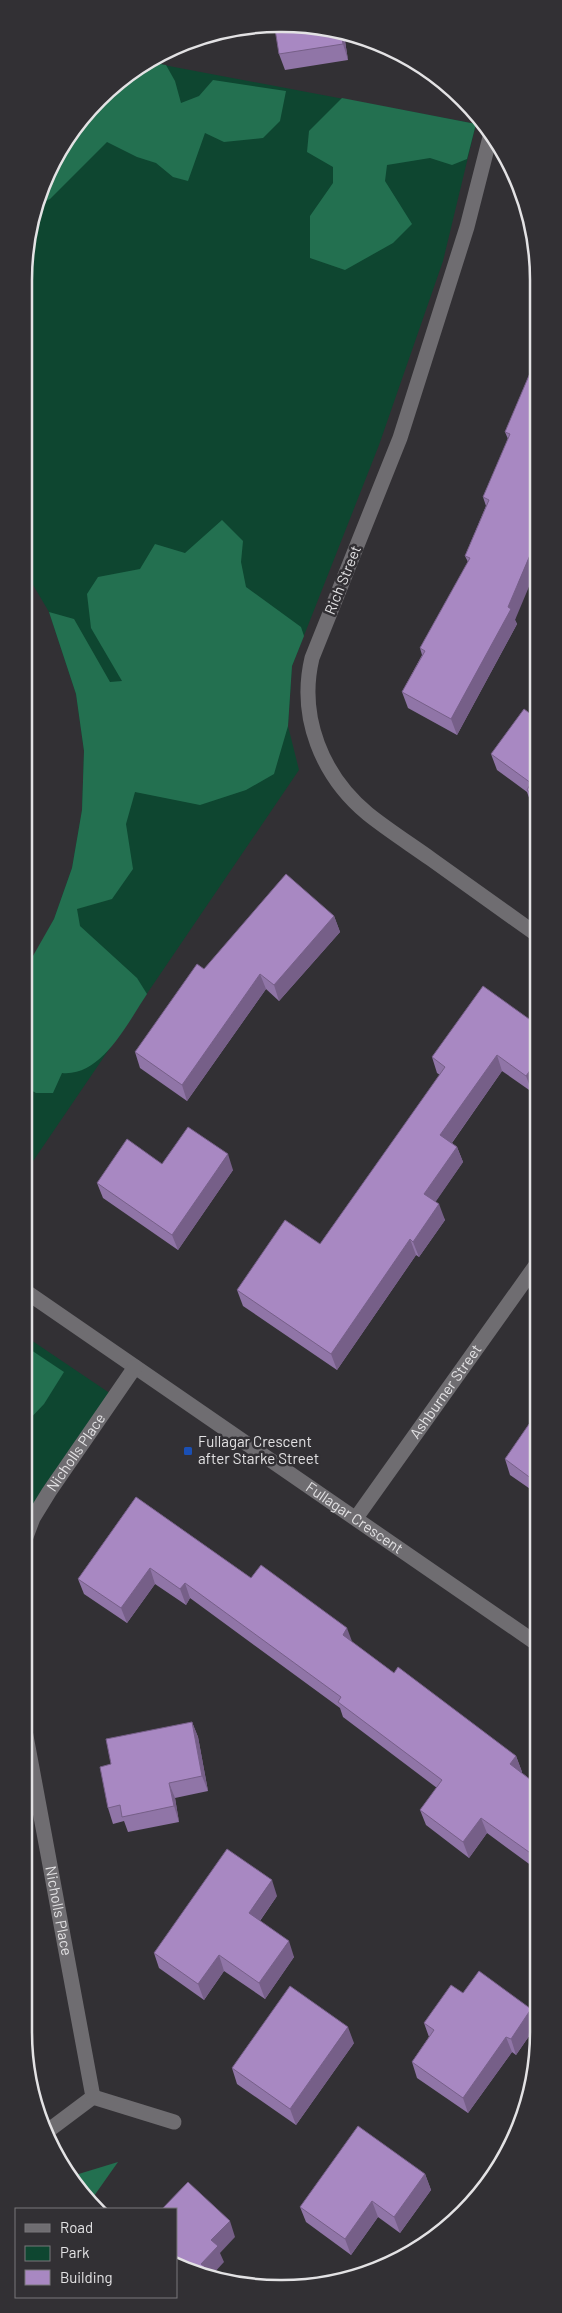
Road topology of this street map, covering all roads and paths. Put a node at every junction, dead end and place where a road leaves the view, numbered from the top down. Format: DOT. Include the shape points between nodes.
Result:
graph roads {
  1 [pos="488,144"];
  2 [pos="530,930"];
  3 [pos="530,1273"];
  4 [pos="32,1296"];
  5 [pos="135,1367"];
  6 [pos="356,1518"];
  7 [pos="32,1523"];
  8 [pos="530,1638"];
  9 [pos="32,1768"];
  10 [pos="93,2096"];
  11 [pos="174,2122"];
  12 [pos="51,2128"];
  1 -- 2 [label="street, Rich Street" via="467,227 400,438 312,658 307,678 309,720 315,740 336,780 368,814"];
  3 -- 6 [label="street, Ashburner Street"];
  4 -- 5 [label="street, Fullagar Crescent"];
  5 -- 6 [label="street, Fullagar Crescent"];
  5 -- 7 [label="street, Nicholls Place" via="49,1492"];
  6 -- 8 [label="street, Fullagar Crescent"];
  9 -- 10 [label="street, Nicholls Place"];
  10 -- 11 [label="street"];
  10 -- 12 [label="street"];
}
